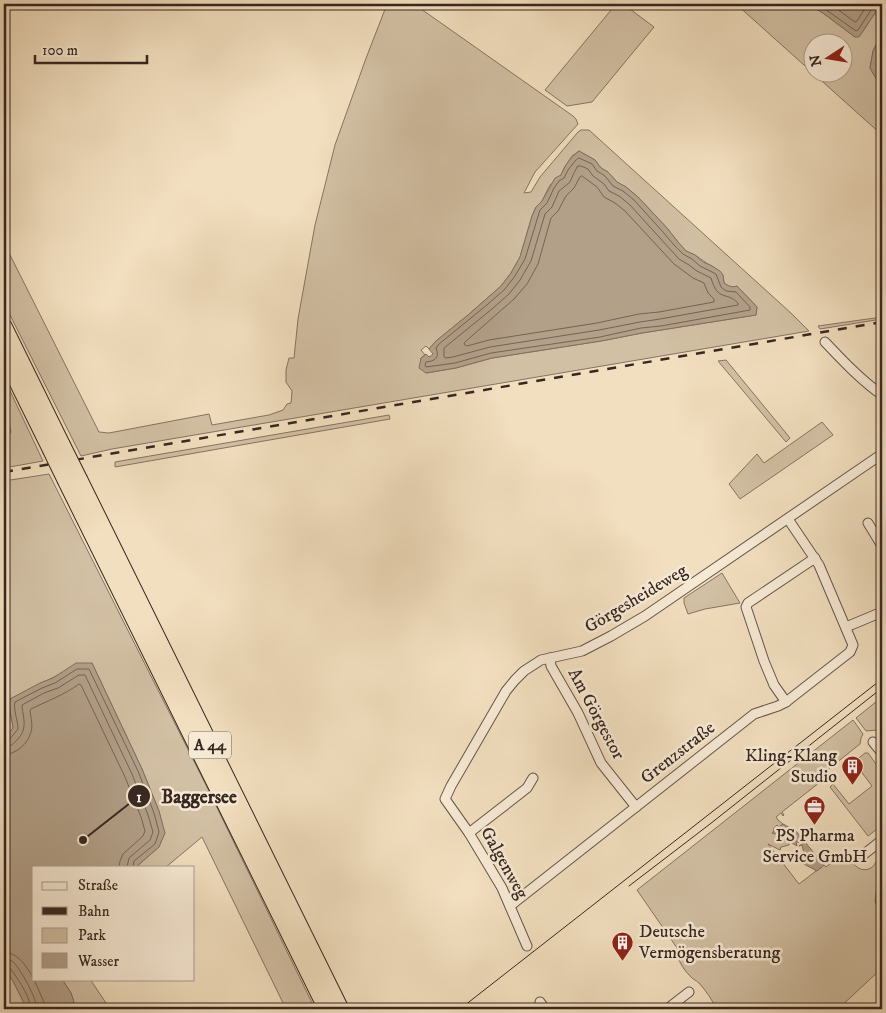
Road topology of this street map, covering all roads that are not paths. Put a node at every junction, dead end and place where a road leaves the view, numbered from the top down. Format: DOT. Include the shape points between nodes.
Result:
graph roads {
  1 [pos="4,326"];
  2 [pos="825,342"];
  3 [pos="4,356"];
  4 [pos="882,396"];
  5 [pos="56,446"];
  6 [pos="882,454"];
  7 [pos="73,481"];
  8 [pos="788,519"];
  9 [pos="868,523"];
  10 [pos="882,546"];
  11 [pos="814,558"];
  12 [pos="882,612"];
  13 [pos="846,627"];
  14 [pos="550,658"];
  15 [pos="786,702"];
  16 [pos="873,742"];
  17 [pos="882,753"];
  18 [pos="533,778"];
  19 [pos="445,799"];
  20 [pos="636,807"];
  21 [pos="469,833"];
  22 [pos="882,840"];
  23 [pos="863,855"];
  24 [pos="510,906"];
  25 [pos="527,946"];
  26 [pos="689,992"];
  27 [pos="326,1009"];
  28 [pos="341,1009"];
  29 [pos="666,1009"];
  1 -- 5 [label="highway, A 44"];
  2 -- 4 [label="street" via="857,376"];
  3 -- 5 [label="highway, A 44"];
  5 -- 7 [label="highway, A 44, bridge"];
  6 -- 8 [label="street, Görgesheideweg"];
  7 -- 27 [label="highway, A 44"];
  7 -- 28 [label="highway, A 44"];
  8 -- 11 [label="street, Grenzstraße"];
  8 -- 14 [label="street, Görgesheideweg" via="646,616 582,651"];
  9 -- 10 [label="street"];
  11 -- 13 [label="street, Grenzstraße"];
  11 -- 15 [label="street" via="746,607 767,669"];
  12 -- 13 [label="street"];
  13 -- 15 [label="street, Grenzstraße" via="853,645 850,652"];
  14 -- 19 [label="street, Görgesheideweg" via="524,671 506,691"];
  14 -- 20 [label="street, Am Görgestor" via="551,666 601,763"];
  15 -- 20 [label="street, Grenzstraße" via="754,714"];
  16 -- 17 [label="street"];
  18 -- 21 [label="street" via="527,788"];
  19 -- 21 [label="street, Galgenweg"];
  20 -- 24 [label="street, Grenzstraße"];
  21 -- 24 [label="street, Galgenweg"];
  22 -- 23 [label="street"];
  24 -- 25 [label="street, Galgenweg"];
  26 -- 29 [label="street"];
}
